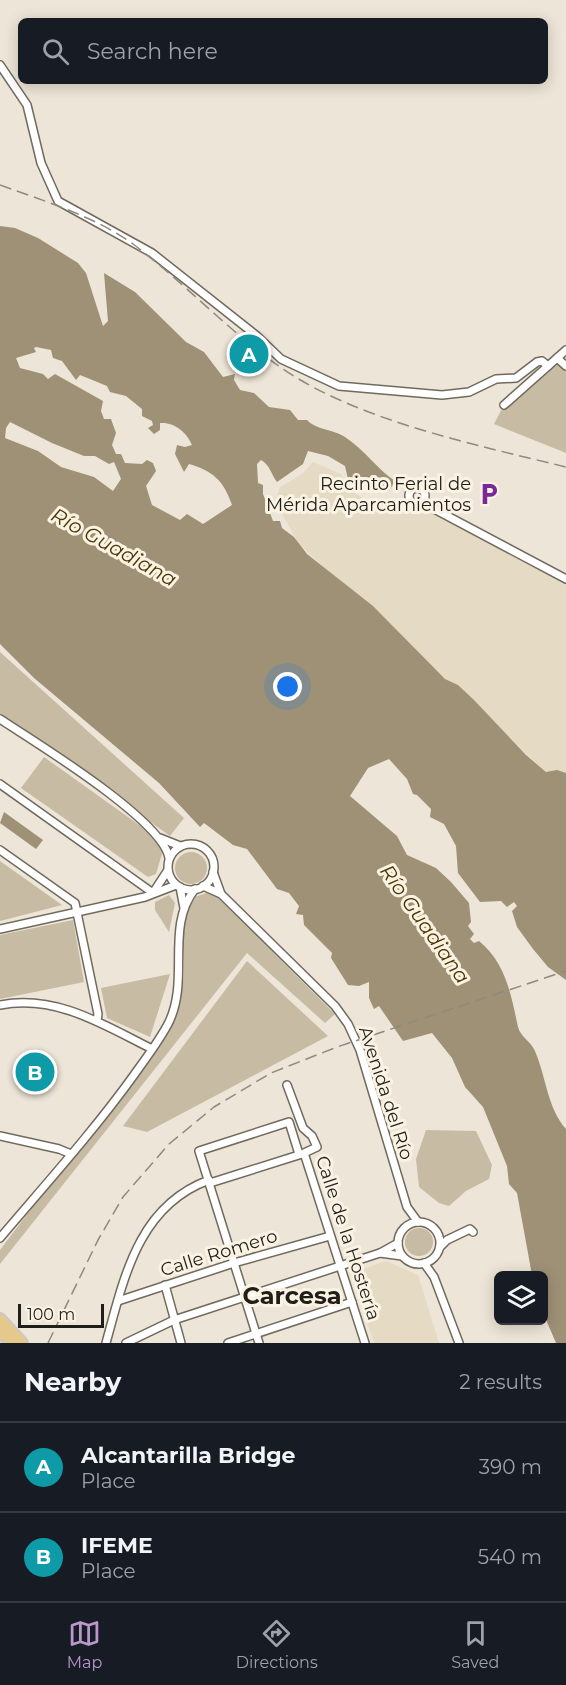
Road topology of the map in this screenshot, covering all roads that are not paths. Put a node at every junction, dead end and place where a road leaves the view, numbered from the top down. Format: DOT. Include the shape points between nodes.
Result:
graph roads {
  1 [pos="0,65"];
  2 [pos="566,350"];
  3 [pos="557,357"];
  4 [pos="548,366"];
  5 [pos="566,366"];
  6 [pos="504,405"];
  7 [pos="421,502"];
  8 [pos="566,579"];
  9 [pos="0,719"];
  10 [pos="0,784"];
  11 [pos="160,838"];
  12 [pos="180,846"];
  13 [pos="0,850"];
  14 [pos="169,858"];
  15 [pos="168,870"];
  16 [pos="213,872"];
  17 [pos="178,886"];
  18 [pos="203,886"];
  19 [pos="195,889"];
  20 [pos="153,893"];
  21 [pos="221,894"];
  22 [pos="184,908"];
  23 [pos="77,912"];
  24 [pos="0,929"];
  25 [pos="0,1005"];
  26 [pos="97,1021"];
  27 [pos="152,1049"];
  28 [pos="287,1085"];
  29 [pos="0,1136"];
  30 [pos="71,1154"];
  31 [pos="302,1154"];
  32 [pos="210,1182"];
  33 [pos="407,1207"];
  34 [pos="418,1222"];
  35 [pos="406,1226"];
  36 [pos="436,1231"];
  37 [pos="474,1232"];
  38 [pos="459,1234"];
  39 [pos="330,1236"];
  40 [pos="0,1238"];
  41 [pos="398,1243"];
  42 [pos="440,1247"];
  43 [pos="380,1253"];
  44 [pos="402,1256"];
  45 [pos="434,1257"];
  46 [pos="234,1263"];
  47 [pos="424,1263"];
  48 [pos="341,1266"];
  49 [pos="434,1278"];
  50 [pos="165,1285"];
  51 [pos="245,1298"];
  52 [pos="118,1300"];
  53 [pos="352,1302"];
  54 [pos="0,1319"];
  55 [pos="174,1320"];
  56 [pos="0,1331"];
  57 [pos="256,1334"];
  58 [pos="11,1343"];
  59 [pos="22,1343"];
  60 [pos="106,1343"];
  61 [pos="126,1343"];
  62 [pos="182,1343"];
  63 [pos="228,1343"];
  64 [pos="259,1343"];
  65 [pos="365,1343"];
  66 [pos="459,1343"];
  1 -- 4 [label="street" via="27,105 41,163 58,201 153,253 281,359 339,386 442,395 469,392 496,379 516,378 537,362"];
  2 -- 3 [label="street"];
  3 -- 4 [label="street"];
  3 -- 5 [label="street"];
  4 -- 6 [label="street"];
  7 -- 8 [label="street"];
  9 -- 11 [label="street" via="90,779"];
  10 -- 20 [label="street"];
  11 -- 12 [label="street"];
  11 -- 14 [label="street"];
  12 -- 14 [label="street"];
  12 -- 16 [label="street" via="202,846 212,857"];
  13 -- 23 [label="street" via="75,903"];
  14 -- 15 [label="street"];
  15 -- 17 [label="street"];
  15 -- 20 [label="street"];
  16 -- 18 [label="street"];
  16 -- 21 [label="street, Avenida del Río"];
  17 -- 19 [label="street"];
  17 -- 20 [label="street"];
  17 -- 22 [label="street"];
  18 -- 19 [label="street"];
  18 -- 21 [label="street, Avenida del Río"];
  19 -- 22 [label="street"];
  20 -- 23 [label="street"];
  21 -- 33 [label="street, Avenida del Río" via="335,1006 348,1024 360,1050"];
  22 -- 27 [label="street" via="177,1000"];
  23 -- 24 [label="street"];
  23 -- 26 [label="street" via="97,1004"];
  25 -- 26 [label="street" via="48,1004"];
  26 -- 27 [label="street"];
  27 -- 30 [label="street"];
  28 -- 31 [label="street, Calle de la Hostería" via="303,1128 317,1147"];
  29 -- 30 [label="street"];
  30 -- 40 [label="street"];
  31 -- 32 [label="street"];
  31 -- 32 [label="street" via="289,1122 199,1151"];
  31 -- 39 [label="street, Calle de la Hostería"];
  32 -- 46 [label="street"];
  32 -- 52 [label="street" via="182,1193 156,1217 136,1248"];
  33 -- 34 [label="street, Avenida del Río"];
  33 -- 35 [label="street, Avenida del Río"];
  34 -- 35 [label="street"];
  34 -- 36 [label="street" via="425,1222"];
  35 -- 41 [label="street"];
  36 -- 38 [label="street"];
  36 -- 42 [label="street"];
  37 -- 38 [label="street" via="470,1229"];
  38 -- 42 [label="street"];
  39 -- 46 [label="street, Calle Romero"];
  39 -- 48 [label="street, Calle de la Hostería"];
  41 -- 43 [label="street"];
  41 -- 44 [label="street"];
  42 -- 45 [label="street"];
  43 -- 44 [label="street"];
  43 -- 48 [label="street"];
  44 -- 47 [label="street" via="414,1264"];
  45 -- 47 [label="street"];
  45 -- 49 [label="street"];
  46 -- 50 [label="street, Calle Romero"];
  46 -- 51 [label="street"];
  47 -- 49 [label="street"];
  48 -- 51 [label="street"];
  48 -- 53 [label="street, Calle de la Hostería"];
  49 -- 66 [label="street"];
  50 -- 52 [label="street, Calle Romero"];
  50 -- 55 [label="street"];
  51 -- 55 [label="street"];
  51 -- 57 [label="street"];
  52 -- 60 [label="street"];
  53 -- 57 [label="street"];
  53 -- 65 [label="street, Calle de la Hostería"];
  54 -- 59 [label="main road"];
  55 -- 61 [label="street"];
  55 -- 62 [label="street"];
  56 -- 58 [label="main road"];
  57 -- 63 [label="street"];
  57 -- 64 [label="street"];
}
